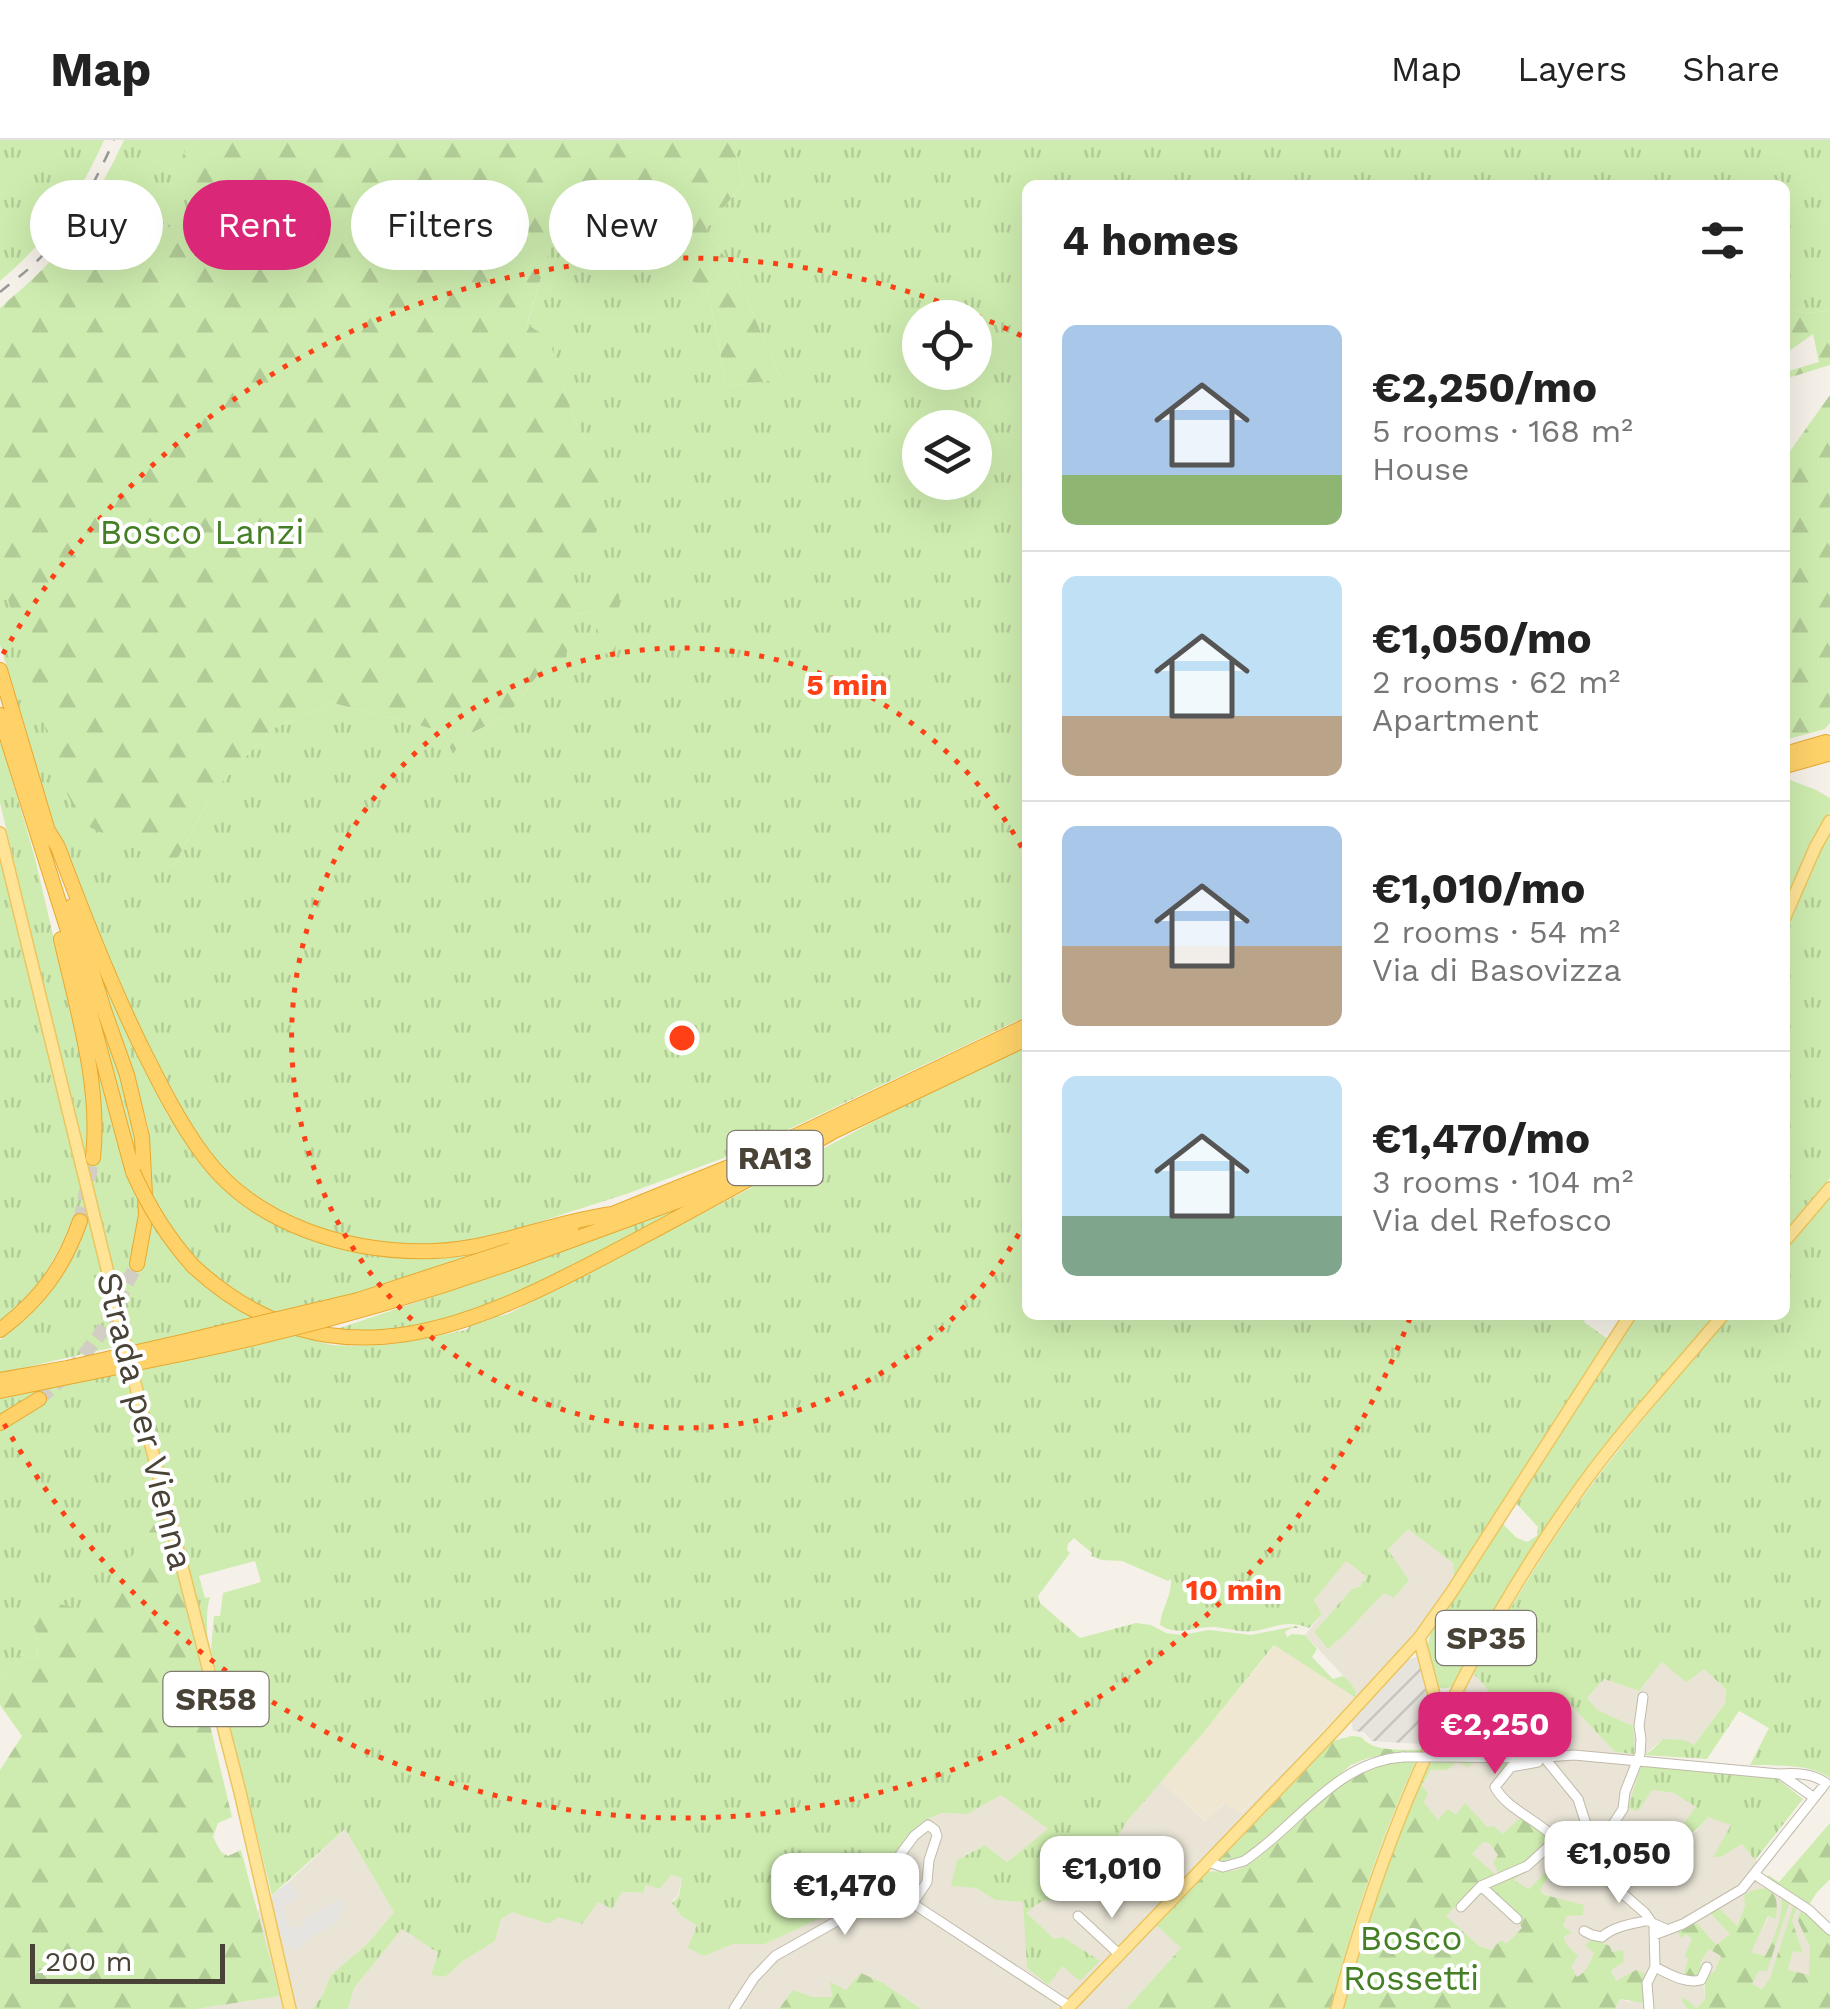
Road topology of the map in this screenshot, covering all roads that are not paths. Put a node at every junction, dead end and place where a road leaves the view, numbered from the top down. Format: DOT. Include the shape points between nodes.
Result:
graph roads {
  1 [pos="0,670"];
  2 [pos="0,715"];
  3 [pos="1827,748"];
  4 [pos="1790,753"];
  5 [pos="1790,764"];
  6 [pos="1830,821"];
  7 [pos="0,834"];
  8 [pos="42,840"];
  9 [pos="1790,905"];
  10 [pos="1022,1028"];
  11 [pos="1022,1041"];
  12 [pos="831,1133"];
  13 [pos="93,1158"];
  14 [pos="1830,1188"];
  15 [pos="612,1214"];
  16 [pos="80,1220"];
  17 [pos="1790,1236"];
  18 [pos="513,1256"];
  19 [pos="137,1264"];
  20 [pos="1627,1320"];
  21 [pos="1719,1320"];
  22 [pos="0,1330"];
  23 [pos="188,1347"];
  24 [pos="0,1380"];
  25 [pos="0,1390"];
  26 [pos="39,1399"];
  27 [pos="0,1423"];
  28 [pos="1418,1638"];
  29 [pos="1643,1697"];
  30 [pos="1442,1721"];
  31 [pos="1433,1740"];
  32 [pos="1518,1750"];
  33 [pos="1543,1756"];
  34 [pos="1638,1759"];
  35 [pos="1797,1778"];
  36 [pos="1813,1798"];
  37 [pos="1560,1846"];
  38 [pos="1596,1850"];
  39 [pos="1208,1862"];
  40 [pos="1601,1871"];
  41 [pos="1754,1874"];
  42 [pos="1482,1886"];
  43 [pos="1461,1907"];
  44 [pos="1078,1916"];
  45 [pos="1517,1919"];
  46 [pos="1651,1921"];
  47 [pos="1668,1929"];
  48 [pos="1584,1930"];
  49 [pos="1830,1930"];
  50 [pos="1654,1934"];
  51 [pos="1119,1954"];
  52 [pos="1655,1966"];
  53 [pos="1706,1967"];
  54 [pos="1068,2008"];
  55 [pos="290,2009"];
  56 [pos="734,2009"];
  57 [pos="1337,2009"];
  58 [pos="1648,2009"];
  1 -- 8 [label="highway"];
  2 -- 8 [label="highway"];
  3 -- 4 [label="highway"];
  3 -- 5 [label="highway"];
  6 -- 9 [label="main road"];
  7 -- 55 [label="main road, Strada per Vienna / SR58, bridge"];
  8 -- 12 [label="highway, bridge" via="133,1172 155,1218 218,1289 278,1322 315,1333 388,1337 497,1308"];
  8 -- 13 [label="highway" via="87,1060"];
  8 -- 15 [label="highway" via="58,848 107,976 167,1098 206,1158 247,1198 282,1220 385,1250 459,1248"];
  8 -- 19 [label="highway" via="140,1122 146,1215"];
  10 -- 15 [label="highway, RA13" via="780,1144"];
  11 -- 12 [label="highway, RA13"];
  12 -- 18 [label="highway, RA13" via="689,1197"];
  14 -- 17 [label="main road"];
  15 -- 18 [label="highway, RA13"];
  16 -- 22 [label="highway" via="55,1274"];
  18 -- 23 [label="highway, RA13, bridge" via="363,1311"];
  20 -- 28 [label="main road"];
  21 -- 30 [label="main road, SP35" via="1584,1483 1521,1578"];
  23 -- 24 [label="highway, RA13"];
  23 -- 25 [label="highway, RA13"];
  26 -- 27 [label="highway"];
  28 -- 30 [label="main road"];
  28 -- 39 [label="main road"];
  29 -- 34 [label="street"];
  30 -- 31 [label="main road, SP35"];
  30 -- 32 [label="street"];
  31 -- 32 [label="street"];
  31 -- 57 [label="main road, SP35" via="1384,1855"];
  32 -- 33 [label="street"];
  33 -- 34 [label="street"];
  33 -- 37 [label="street" via="1512,1768 1495,1787"];
  33 -- 38 [label="street" via="1578,1799"];
  33 -- 39 [label="street, bridge" via="1384,1758 1354,1770 1244,1861 1223,1867"];
  34 -- 35 [label="street"];
  34 -- 38 [label="street" via="1623,1808"];
  35 -- 36 [label="street"];
  35 -- 36 [label="street" via="1826,1783"];
  36 -- 41 [label="street"];
  37 -- 40 [label="street"];
  37 -- 42 [label="street" via="1546,1847 1527,1866"];
  38 -- 40 [label="street"];
  39 -- 51 [label="main road"];
  40 -- 46 [label="street"];
  41 -- 47 [label="street" via="1734,1896"];
  41 -- 49 [label="street"];
  42 -- 43 [label="street"];
  42 -- 45 [label="street"];
  44 -- 51 [label="street"];
  46 -- 47 [label="street"];
  46 -- 48 [label="street" via="1630,1922 1602,1937"];
  46 -- 50 [label="street"];
  47 -- 50 [label="street"];
  50 -- 52 [label="street"];
  51 -- 54 [label="main road"];
  52 -- 53 [label="street" via="1698,1982"];
  52 -- 58 [label="street" via="1647,1982"];
  54 -- 56 [label="street" via="915,1905 936,1836 928,1825 837,1921 775,1956"];
}
